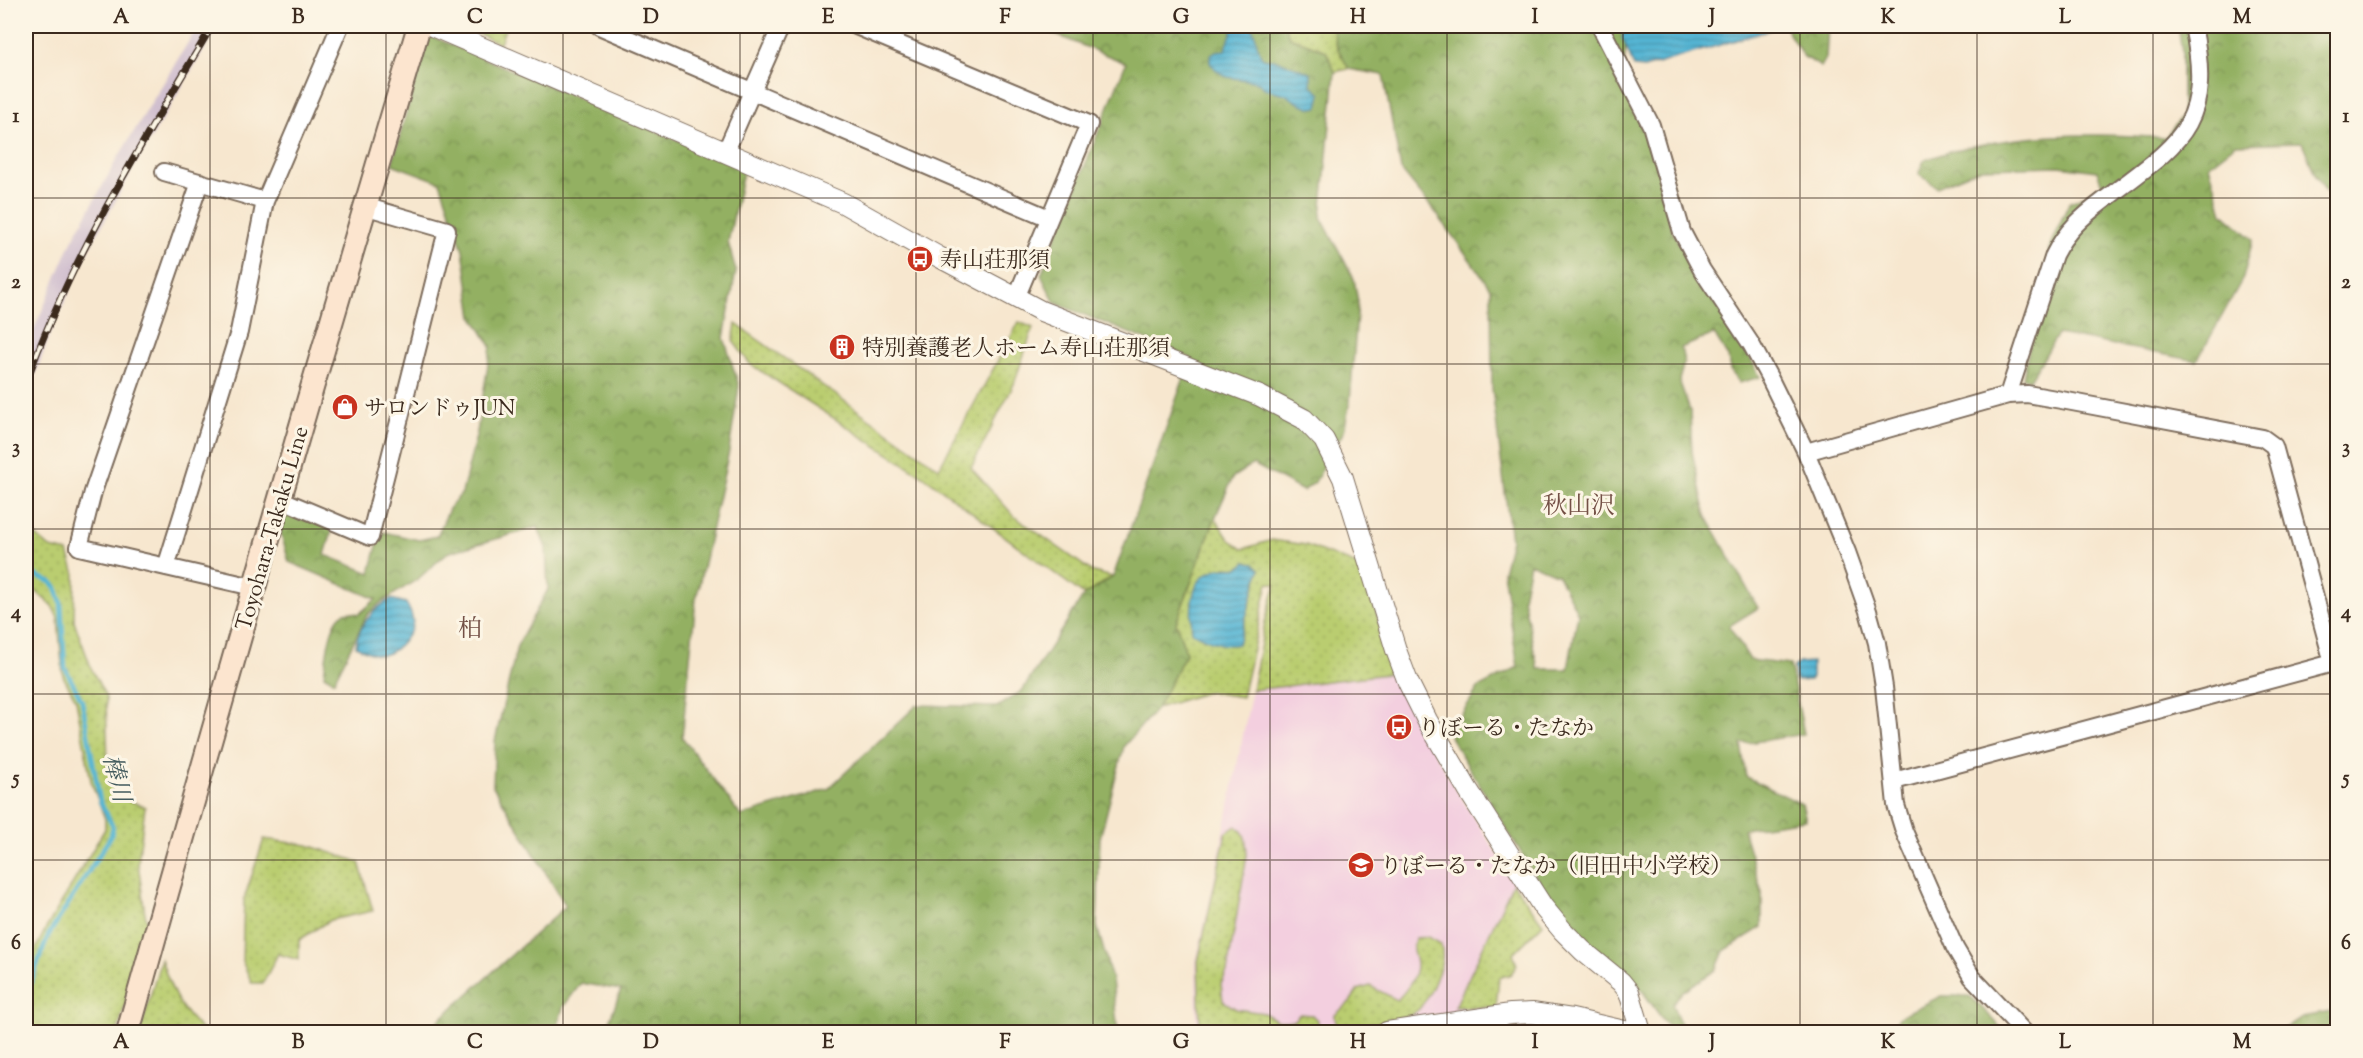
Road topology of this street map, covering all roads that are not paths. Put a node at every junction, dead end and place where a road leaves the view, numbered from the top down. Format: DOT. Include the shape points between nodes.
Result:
graph roads {
  1 [pos="340,26"];
  2 [pos="599,26"];
  3 [pos="781,26"];
  4 [pos="856,26"];
  5 [pos="1600,26"];
  6 [pos="2193,26"];
  7 [pos="419,27"];
  8 [pos="753,91"];
  9 [pos="725,153"];
  10 [pos="164,172"];
  11 [pos="200,183"];
  12 [pos="265,201"];
  13 [pos="364,206"];
  14 [pos="1049,218"];
  15 [pos="1016,298"];
  16 [pos="2008,395"];
  17 [pos="1806,452"];
  18 [pos="280,499"];
  19 [pos="166,567"];
  20 [pos="253,586"];
  21 [pos="2335,661"];
  22 [pos="1894,781"];
  23 [pos="128,1032"];
  24 [pos="1387,1032"];
  25 [pos="1629,1032"];
  26 [pos="1641,1032"];
  27 [pos="2024,1032"];
  1 -- 12 [label="street"];
  2 -- 8 [label="street"];
  3 -- 8 [label="street"];
  4 -- 14 [label="street" via="1089,124"];
  5 -- 17 [label="street" via="1651,125 1682,231 1751,344"];
  6 -- 16 [label="street" via="2200,58 2193,113 2181,135 2164,153 2062,237"];
  7 -- 9 [label="street"];
  7 -- 13 [label="main road, Toyohara-Takaku Line"];
  8 -- 9 [label="street"];
  8 -- 14 [label="street"];
  9 -- 15 [label="street" via="861,212"];
  10 -- 11 [label="street"];
  11 -- 12 [label="street"];
  11 -- 19 [label="street" via="93,492 79,547"];
  12 -- 19 [label="street" via="239,332"];
  13 -- 18 [label="main road, Toyohara-Takaku Line"];
  13 -- 18 [label="street" via="447,230 370,537"];
  14 -- 15 [label="street"];
  15 -- 26 [label="street" via="1260,396 1304,419 1316,430 1343,478 1396,650 1427,720 1544,907 1563,931 1629,992"];
  16 -- 17 [label="street"];
  16 -- 21 [label="street" via="2057,399 2263,438 2274,446"];
  17 -- 22 [label="street" via="1868,610 1877,643"];
  18 -- 20 [label="main road, Toyohara-Takaku Line"];
  19 -- 20 [label="street"];
  20 -- 23 [label="main road, Toyohara-Takaku Line"];
  21 -- 22 [label="street"];
  22 -- 27 [label="street" via="1904,831 1955,948 1972,977"];
  24 -- 25 [label="street" via="1532,1013"];
}
